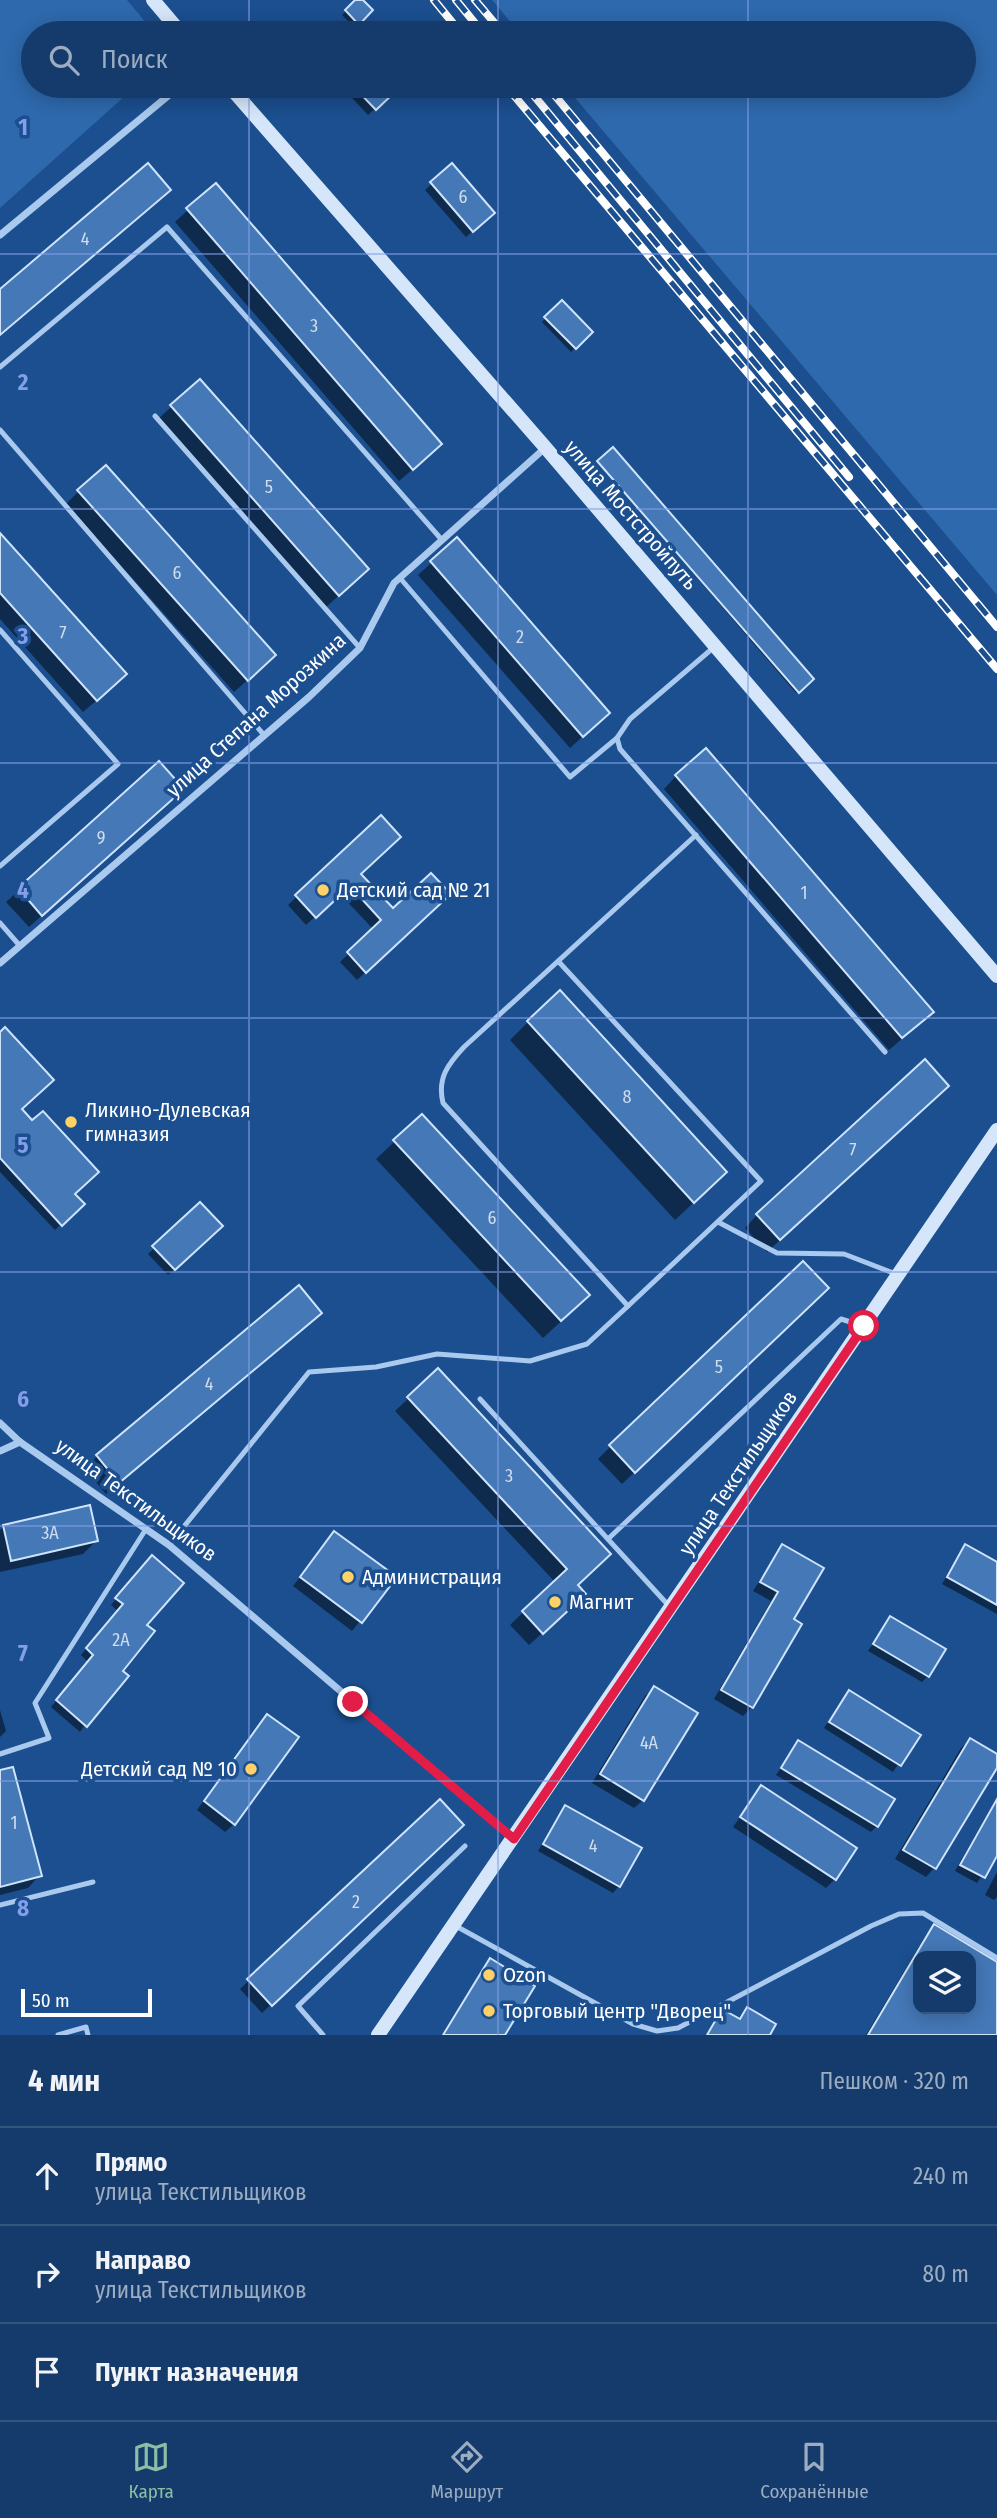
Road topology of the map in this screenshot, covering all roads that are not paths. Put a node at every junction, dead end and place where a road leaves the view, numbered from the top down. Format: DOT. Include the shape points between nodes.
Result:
graph roads {
  1 [pos="153,0"];
  2 [pos="171,21"];
  3 [pos="165,98"];
  4 [pos="240,98"];
  5 [pos="0,234"];
  6 [pos="0,367"];
  7 [pos="155,416"];
  8 [pos="0,430"];
  9 [pos="545,447"];
  10 [pos="442,540"];
  11 [pos="400,578"];
  12 [pos="0,630"];
  13 [pos="715,646"];
  14 [pos="360,648"];
  15 [pos="264,735"];
  16 [pos="617,738"];
  17 [pos="696,835"];
  18 [pos="0,866"];
  19 [pos="0,923"];
  20 [pos="20,946"];
  21 [pos="558,961"];
  22 [pos="0,963"];
  23 [pos="997,976"];
  24 [pos="885,1052"];
  25 [pos="997,1130"];
  26 [pos="718,1222"];
  27 [pos="898,1275"];
  28 [pos="628,1306"];
  29 [pos="864,1326"];
  30 [pos="480,1399"];
  31 [pos="0,1423"];
  32 [pos="20,1442"];
  33 [pos="0,1451"];
  34 [pos="146,1529"];
  35 [pos="608,1539"];
  36 [pos="169,1545"];
  37 [pos="671,1609"];
  38 [pos="0,1754"];
  39 [pos="514,1839"];
  40 [pos="465,1846"];
  41 [pos="93,1882"];
  42 [pos="0,1905"];
  43 [pos="454,1925"];
  44 [pos="997,1958"];
  45 [pos="58,2035"];
  46 [pos="88,2035"];
  47 [pos="323,2035"];
  48 [pos="379,2035"];
  1 -- 2 [label="street"];
  3 -- 5 [label="street"];
  4 -- 9 [label="street, улица Мостстройпуть"];
  6 -- 10 [label="lane" via="167,226"];
  7 -- 14 [label="lane"];
  8 -- 15 [label="lane"];
  9 -- 10 [label="street, улица Степана Морозкина"];
  9 -- 13 [label="street, улица Мостстройпуть"];
  10 -- 11 [label="street, улица Степана Морозкина"];
  11 -- 14 [label="street, улица Степана Морозкина" via="374,615"];
  11 -- 16 [label="lane" via="570,777"];
  12 -- 18 [label="lane" via="118,764"];
  13 -- 16 [label="lane" via="630,719"];
  13 -- 23 [label="street, улица Мостстройпуть"];
  14 -- 15 [label="street, улица Степана Морозкина"];
  15 -- 20 [label="street, улица Степана Морозкина"];
  16 -- 17 [label="lane" via="620,749"];
  17 -- 21 [label="lane"];
  17 -- 24 [label="lane"];
  19 -- 20 [label="lane"];
  20 -- 22 [label="street, улица Степана Морозкина"];
  21 -- 26 [label="lane" via="759,1176 759,1186"];
  21 -- 28 [label="lane" via="450,1062 439,1090 443,1104"];
  25 -- 27 [label="street, улица Текстильщиков"];
  26 -- 27 [label="lane" via="777,1253 844,1254"];
  26 -- 28 [label="lane"];
  27 -- 29 [label="street, улица Текстильщиков"];
  28 -- 36 [label="lane" via="587,1344 530,1361 437,1354 376,1367 309,1372"];
  29 -- 35 [label="lane" via="841,1319"];
  29 -- 37 [label="street, улица Текстильщиков"];
  30 -- 35 [label="lane"];
  31 -- 32 [label="street, улица Текстильщиков"];
  32 -- 33 [label="street"];
  32 -- 34 [label="street, улица Текстильщиков"];
  34 -- 36 [label="street, улица Текстильщиков"];
  34 -- 38 [label="lane" via="35,1703 49,1738"];
  35 -- 37 [label="lane"];
  36 -- 39 [label="street, улица Текстильщиков"];
  37 -- 39 [label="street, улица Текстильщиков"];
  39 -- 43 [label="street, улица Текстильщиков"];
  40 -- 47 [label="lane" via="298,2006"];
  41 -- 42 [label="lane"];
  43 -- 44 [label="lane" via="633,2024 657,2031 678,2028 899,1914 923,1913"];
  43 -- 48 [label="street, улица Текстильщиков"];
  45 -- 46 [label="lane" via="86,2027"];
}
